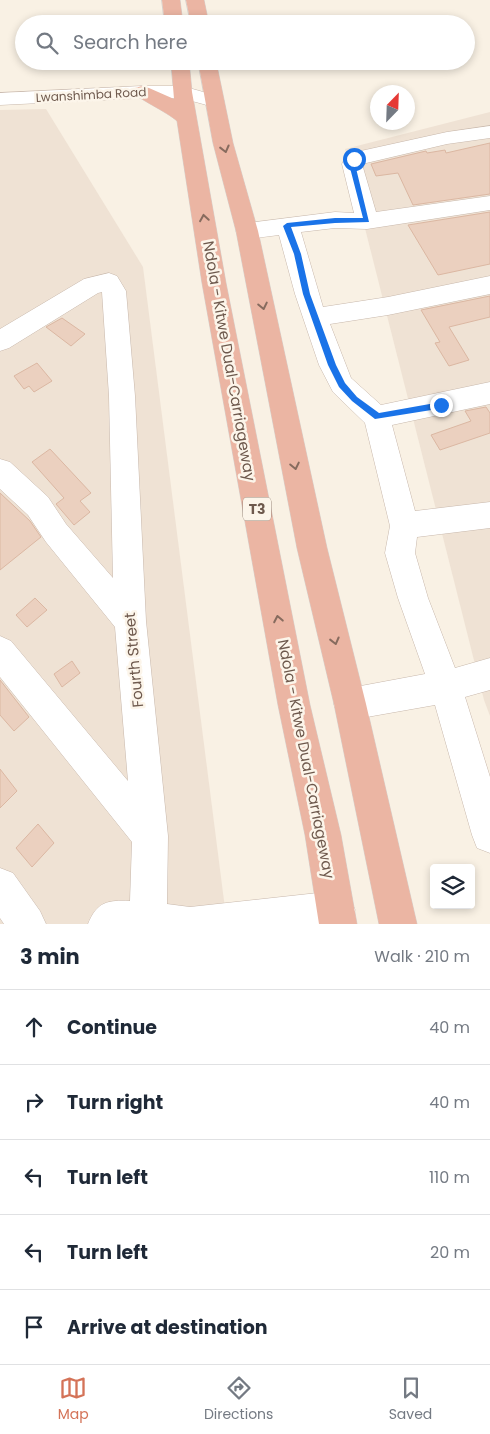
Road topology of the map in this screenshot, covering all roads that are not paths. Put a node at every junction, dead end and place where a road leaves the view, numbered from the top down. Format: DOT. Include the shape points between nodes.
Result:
graph roads {
  1 [pos="170,0"];
  2 [pos="195,0"];
  3 [pos="172,15"];
  4 [pos="198,15"];
  5 [pos="171,70"];
  6 [pos="179,70"];
  7 [pos="210,79"];
  8 [pos="142,92"];
  9 [pos="0,99"];
  10 [pos="184,106"];
  11 [pos="490,132"];
  12 [pos="490,203"];
  13 [pos="367,221"];
  14 [pos="287,226"];
  15 [pos="247,231"];
  16 [pos="490,285"];
  17 [pos="316,317"];
  18 [pos="5,329"];
  19 [pos="490,393"];
  20 [pos="377,417"];
  21 [pos="0,471"];
  22 [pos="490,515"];
  23 [pos="404,526"];
  24 [pos="130,621"];
  25 [pos="0,652"];
  26 [pos="490,674"];
  27 [pos="446,687"];
  28 [pos="350,704"];
  29 [pos="490,835"];
  30 [pos="150,836"];
  31 [pos="0,886"];
  32 [pos="337,917"];
  33 [pos="148,922"];
  34 [pos="27,924"];
  35 [pos="107,924"];
  36 [pos="186,924"];
  37 [pos="195,924"];
  38 [pos="398,924"];
  1 -- 3 [label="highway"];
  2 -- 4 [label="highway"];
  5 -- 8 [label="highway"];
  6 -- 10 [label="highway, T3"];
  7 -- 10 [label="street, Lwanshimba Road"];
  7 -- 15 [label="highway, one-way"];
  8 -- 9 [label="street, Lwanshimba Road"];
  8 -- 10 [label="street, Lwanshimba Road"];
  8 -- 10 [label="highway" via="176,108"];
  32 -- 10 [label="highway, Ndola - Kitwe Dual-Carriageway / T3, one-way" via="250,476"];
  11 -- 13 [label="street" via="354,159 352,164"];
  12 -- 13 [label="street"];
  13 -- 14 [label="street" via="335,220"];
  14 -- 15 [label="street"];
  14 -- 17 [label="street"];
  15 -- 28 [label="highway, one-way" via="312,548"];
  16 -- 17 [label="street"];
  17 -- 20 [label="street" via="342,385"];
  18 -- 24 [label="street, Fourth Street" via="92,285 109,282 114,291 122,396"];
  19 -- 20 [label="street"];
  20 -- 23 [label="street"];
  21 -- 24 [label="street" via="38,506"];
  22 -- 23 [label="street"];
  23 -- 27 [label="street" via="400,553"];
  24 -- 30 [label="street, Fourth Street"];
  25 -- 30 [label="street"];
  26 -- 27 [label="street"];
  27 -- 28 [label="street"];
  27 -- 29 [label="street"];
  28 -- 38 [label="highway"];
  30 -- 33 [label="street, Fourth Street"];
  31 -- 34 [label="street"];
  32 -- 37 [label="street"];
  33 -- 35 [label="street" via="113,919"];
  33 -- 36 [label="street"];
}
